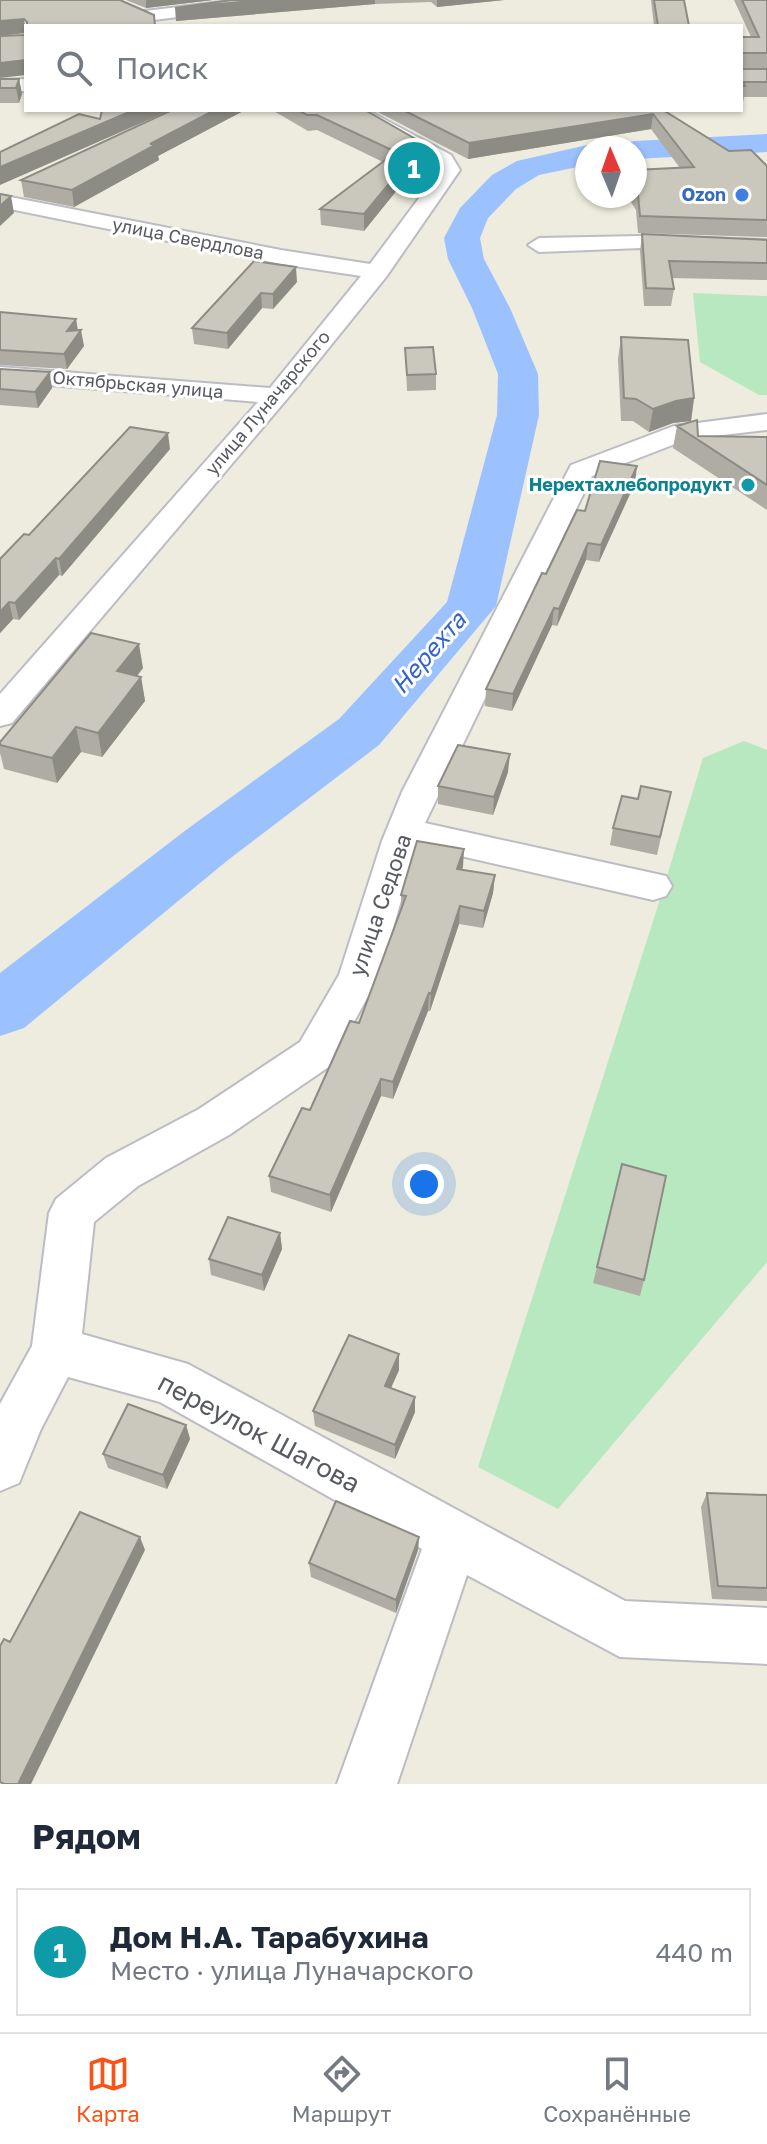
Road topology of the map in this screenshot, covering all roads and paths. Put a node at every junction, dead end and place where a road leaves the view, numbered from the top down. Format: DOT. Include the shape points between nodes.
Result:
graph roads {
  1 [pos="276,0"];
  2 [pos="164,24"];
  3 [pos="24,85"];
  4 [pos="0,86"];
  5 [pos="356,112"];
  6 [pos="26,187"];
  7 [pos="0,199"];
  8 [pos="539,245"];
  9 [pos="767,247"];
  10 [pos="378,272"];
  11 [pos="0,374"];
  12 [pos="276,396"];
  13 [pos="767,422"];
  14 [pos="0,715"];
  15 [pos="404,831"];
  16 [pos="653,886"];
  17 [pos="56,1350"];
  18 [pos="0,1465"];
  19 [pos="453,1537"];
  20 [pos="767,1636"];
  21 [pos="367,1784"];
  1 -- 2 [label="street" via="138,13"];
  3 -- 4 [label="main road"];
  5 -- 10 [label="street, улица Луначарского" via="450,170"];
  6 -- 7 [label="street"];
  7 -- 10 [label="street, улица Свердлова"];
  8 -- 9 [label="street"];
  10 -- 12 [label="street, улица Луначарского"];
  11 -- 12 [label="street, Октябрьская улица"];
  12 -- 14 [label="street, улица Луначарского"];
  13 -- 15 [label="street, улица Седова" via="683,432 581,471"];
  15 -- 16 [label="street"];
  15 -- 17 [label="street, улица Седова" via="359,976 315,1054 214,1122 122,1172 72,1213"];
  17 -- 18 [label="street, улица Седова"];
  17 -- 19 [label="street, переулок Шагова" via="170,1381"];
  19 -- 20 [label="street, переулок Шагова" via="620,1629"];
  19 -- 21 [label="street"];
}
